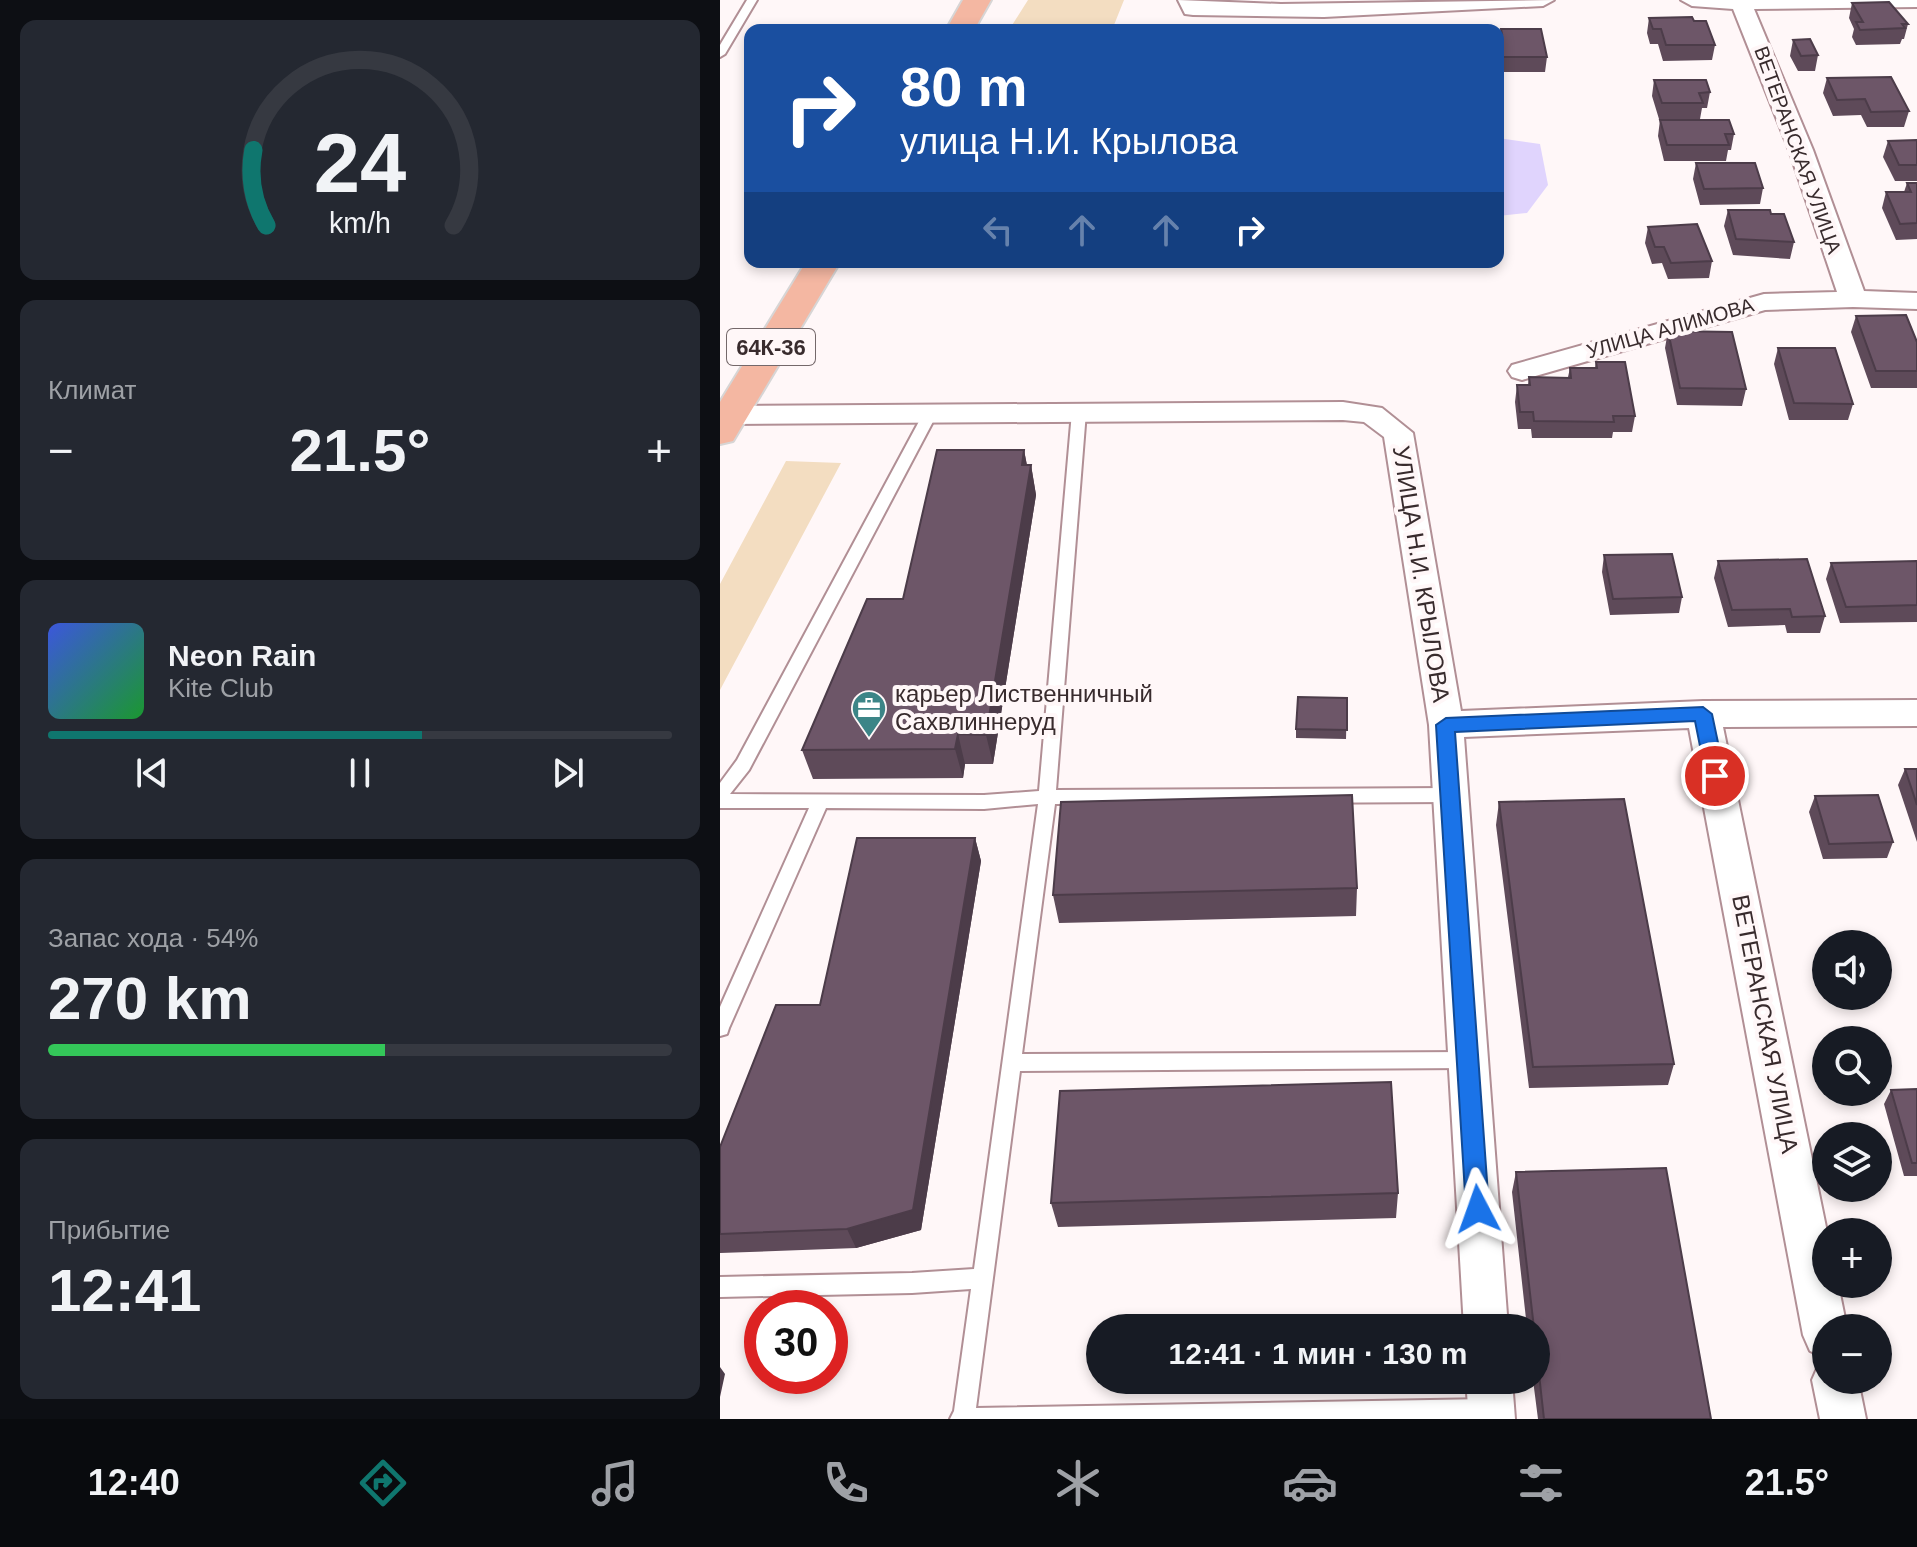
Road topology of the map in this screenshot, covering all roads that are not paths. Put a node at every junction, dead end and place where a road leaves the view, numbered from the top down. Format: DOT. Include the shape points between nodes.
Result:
graph roads {
  1 [pos="752,0"];
  2 [pos="977,0"];
  3 [pos="1543,0"];
  4 [pos="1692,0"];
  5 [pos="1917,1"];
  6 [pos="1741,3"];
  7 [pos="1191,4"];
  8 [pos="963,24"];
  9 [pos="720,54"];
  10 [pos="819,268"];
  11 [pos="1853,299"];
  12 [pos="1917,301"];
  13 [pos="1522,371"];
  14 [pos="1079,412"];
  15 [pos="930,414"];
  16 [pos="725,424"];
  17 [pos="1917,713"];
  18 [pos="1703,714"];
  19 [pos="1446,725"];
  20 [pos="1450,795"];
  21 [pos="1047,797"];
  22 [pos="720,798"];
  23 [pos="821,800"];
  24 [pos="720,1028"];
  25 [pos="1468,1060"];
  26 [pos="1012,1063"];
  27 [pos="983,1278"];
  28 [pos="720,1287"];
  29 [pos="1485,1314"];
  30 [pos="1822,1314"];
  31 [pos="1838,1394"];
  32 [pos="1491,1403"];
  33 [pos="963,1419"];
  34 [pos="1843,1419"];
  1 -- 9 [label="lane"];
  2 -- 8 [label="main road"];
  3 -- 7 [label="street" via="1364,11"];
  4 -- 6 [label="street"];
  5 -- 6 [label="street"];
  6 -- 11 [label="street, ВЕТЕРАНСКАЯ УЛИЦА" via="1801,150"];
  10 -- 16 [label="main road, 64К-36"];
  11 -- 12 [label="street, УЛИЦА АЛИМОВА"];
  11 -- 13 [label="street, УЛИЦА АЛИМОВА" via="1764,302"];
  14 -- 15 [label="street, УЛИЦА Н.И. КРЫЛОВА"];
  14 -- 19 [label="street, УЛИЦА Н.И. КРЫЛОВА" via="1343,411 1372,414 1398,433"];
  14 -- 21 [label="lane"];
  15 -- 16 [label="street, УЛИЦА Н.И. КРЫЛОВА"];
  15 -- 22 [label="lane" via="743,765"];
  17 -- 18 [label="street, УЛИЦА Н.И. КРЫЛОВА"];
  18 -- 19 [label="street, УЛИЦА Н.И. КРЫЛОВА"];
  18 -- 30 [label="street, ВЕТЕРАНСКАЯ УЛИЦА"];
  19 -- 20 [label="street"];
  20 -- 21 [label="lane"];
  20 -- 25 [label="street"];
  21 -- 23 [label="lane" via="984,802"];
  21 -- 26 [label="lane"];
  22 -- 23 [label="lane"];
  23 -- 24 [label="lane"];
  25 -- 26 [label="lane"];
  25 -- 29 [label="street"];
  26 -- 27 [label="lane"];
  27 -- 28 [label="lane"];
  27 -- 33 [label="lane"];
  31 -- 34 [label="street"];
  32 -- 33 [label="lane"];
}
